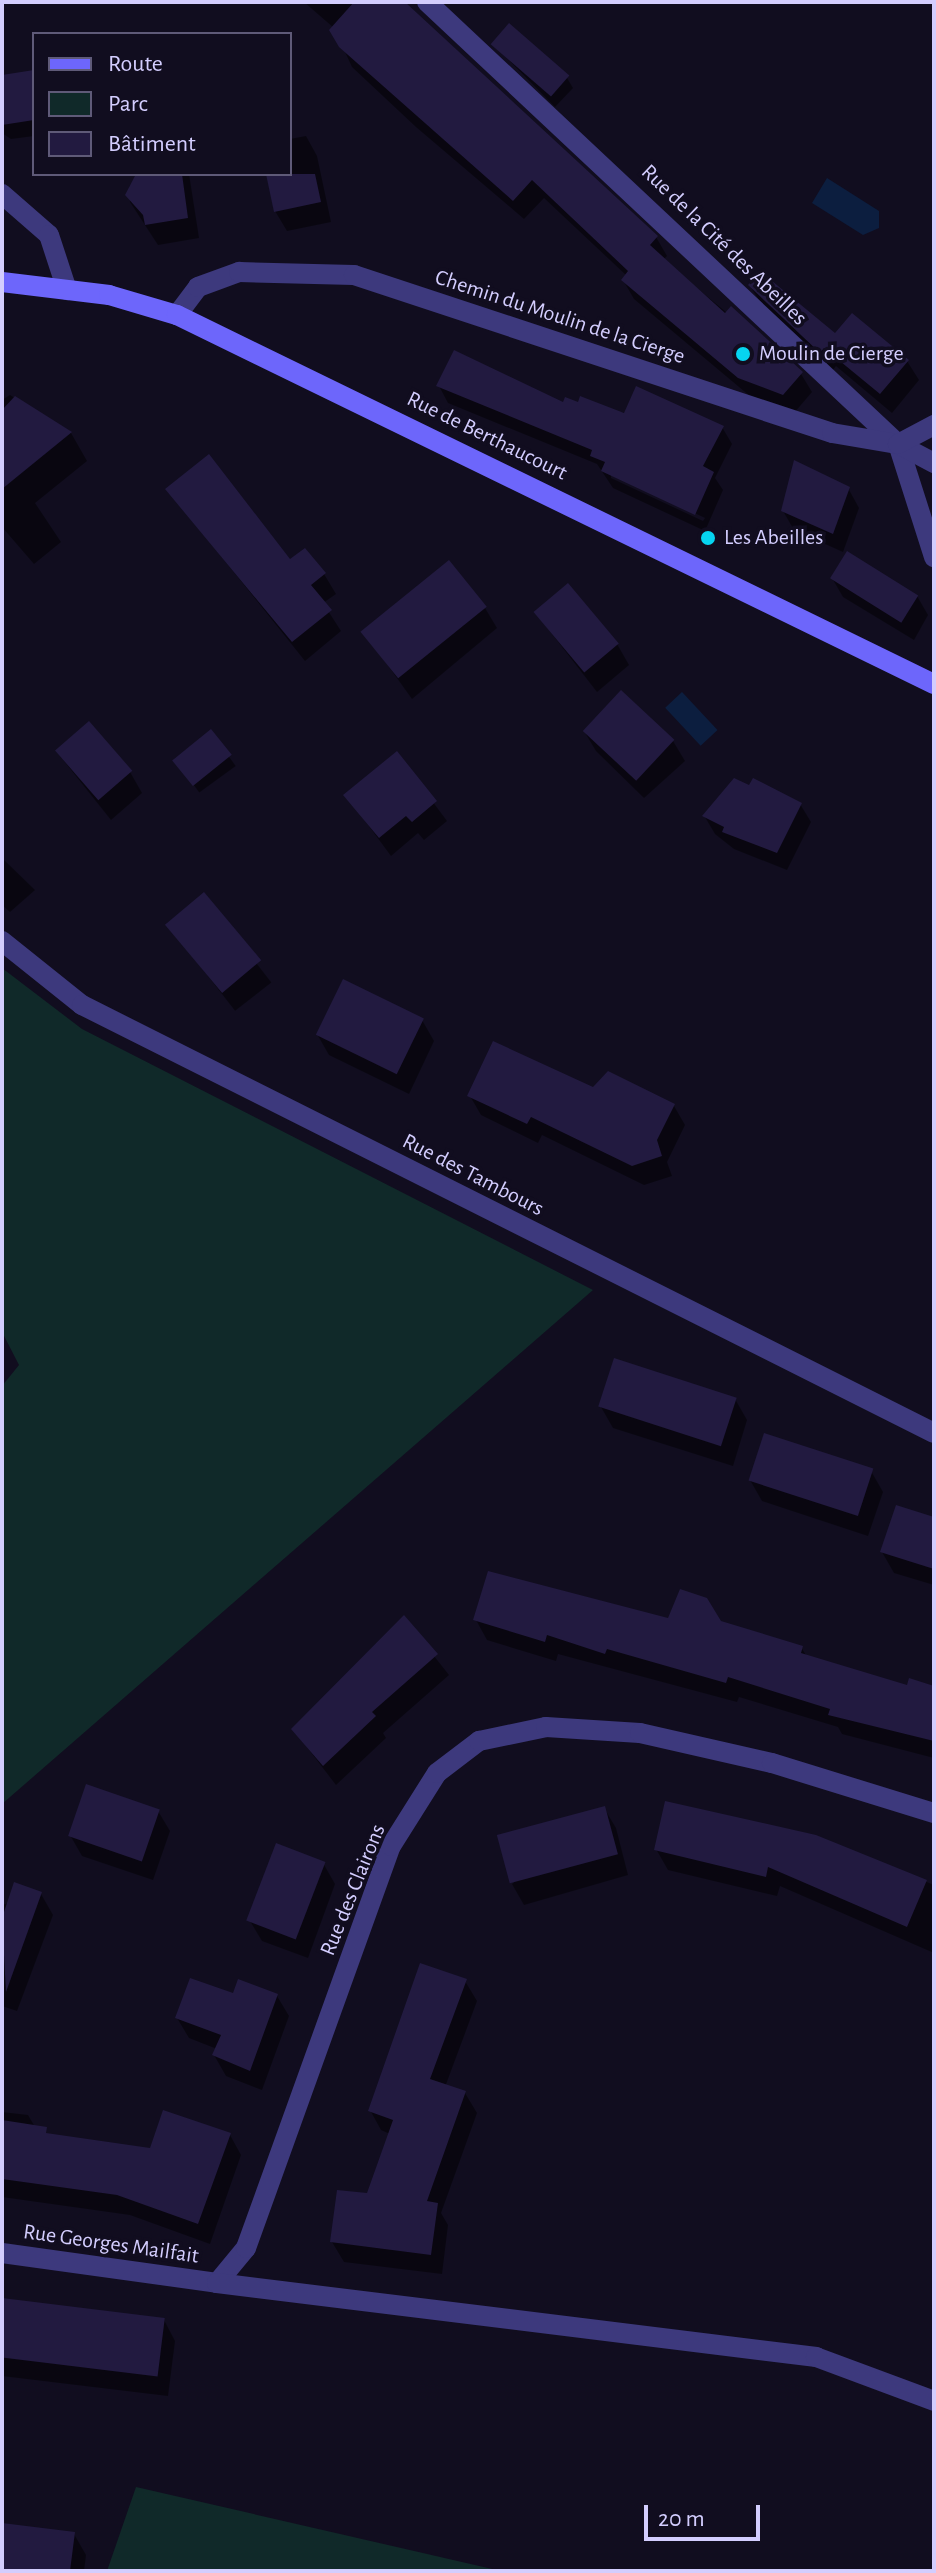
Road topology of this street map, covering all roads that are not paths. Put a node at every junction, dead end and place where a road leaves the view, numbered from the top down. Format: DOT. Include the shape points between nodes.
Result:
graph roads {
  1 [pos="427,2"];
  2 [pos="2,194"];
  3 [pos="2,282"];
  4 [pos="67,290"];
  5 [pos="177,315"];
  6 [pos="934,425"];
  7 [pos="898,444"];
  8 [pos="934,463"];
  9 [pos="934,557"];
  10 [pos="934,684"];
  11 [pos="2,941"];
  12 [pos="934,1433"];
  13 [pos="934,1813"];
  14 [pos="246,2248"];
  15 [pos="2,2253"];
  16 [pos="217,2283"];
  17 [pos="934,2401"];
  1 -- 7 [label="street, Rue de la Cité des Abeilles"];
  2 -- 4 [label="street" via="49,235"];
  3 -- 4 [label="main road, Rue de Berthaucourt"];
  4 -- 5 [label="main road, Rue de Berthaucourt"];
  5 -- 7 [label="street, Chemin du Moulin de la Cierge" via="198,287 239,272 354,275 832,433"];
  5 -- 10 [label="main road, Rue de Berthaucourt"];
  6 -- 7 [label="street"];
  7 -- 8 [label="street"];
  7 -- 9 [label="street, Rue de la Cité des Abeilles"];
  11 -- 12 [label="street, Rue des Tambours" via="82,1005"];
  13 -- 14 [label="street, Rue des Clairons" via="772,1763 640,1733 546,1727 479,1741 437,1773 391,1846"];
  14 -- 16 [label="street, Rue Georges Mailfait"];
  15 -- 16 [label="street, Rue Georges Mailfait"];
  16 -- 17 [label="street" via="816,2357"];
}
